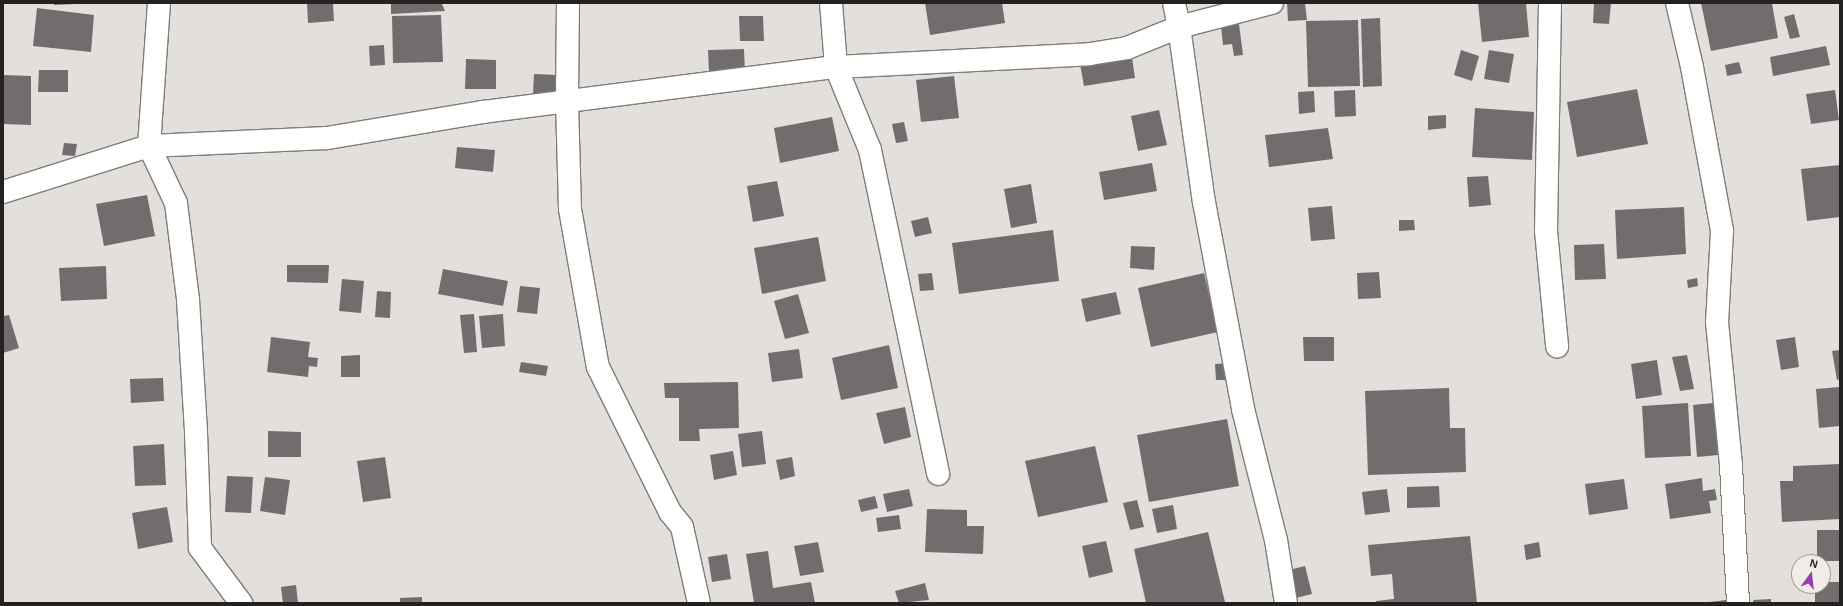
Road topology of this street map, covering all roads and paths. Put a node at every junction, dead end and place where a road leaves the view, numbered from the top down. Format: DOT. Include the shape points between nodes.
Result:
graph roads {
  1 [pos="159,3"];
  2 [pos="568,3"];
  3 [pos="831,3"];
  4 [pos="1174,3"];
  5 [pos="1272,3"];
  6 [pos="1550,3"];
  7 [pos="1677,3"];
  8 [pos="1180,27"];
  9 [pos="836,67"];
  10 [pos="567,102"];
  11 [pos="149,146"];
  12 [pos="3,192"];
  13 [pos="1557,346"];
  14 [pos="938,474"];
  15 [pos="241,603"];
  16 [pos="698,603"];
  17 [pos="1286,603"];
  18 [pos="1738,603"];
  1 -- 11 [label="street"];
  2 -- 10 [label="street"];
  3 -- 9 [label="street"];
  4 -- 8 [label="street"];
  5 -- 8 [label="street"];
  6 -- 13 [label="street" via="1546,231"];
  7 -- 18 [label="street" via="1692,67 1722,231 1717,322 1730,465"];
  8 -- 9 [label="street" via="1127,48 1090,54"];
  8 -- 17 [label="street" via="1204,202 1243,408 1276,540"];
  9 -- 10 [label="street"];
  9 -- 14 [label="street" via="870,150"];
  10 -- 11 [label="street" via="482,112 327,138"];
  10 -- 16 [label="street" via="570,209 598,367 670,512 682,527"];
  11 -- 12 [label="street"];
  11 -- 15 [label="street" via="176,203 188,300 200,548"];
}
